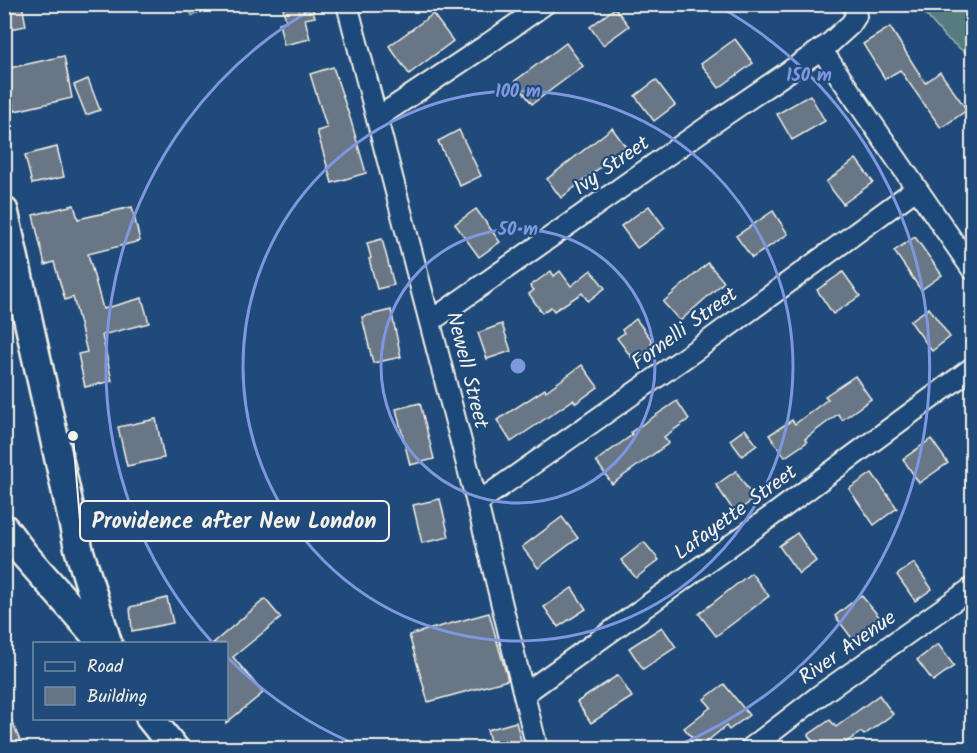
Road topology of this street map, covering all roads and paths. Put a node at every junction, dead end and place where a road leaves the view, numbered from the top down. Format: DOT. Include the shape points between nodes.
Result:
graph roads {
  1 [pos="347,4"];
  2 [pos="545,4"];
  3 [pos="854,4"];
  4 [pos="821,50"];
  5 [pos="377,118"];
  6 [pos="916,189"];
  7 [pos="4,212"];
  8 [pos="972,269"];
  9 [pos="431,321"];
  10 [pos="972,368"];
  11 [pos="477,503"];
  12 [pos="4,528"];
  13 [pos="972,588"];
  14 [pos="101,642"];
  15 [pos="107,642"];
  16 [pos="524,694"];
  17 [pos="152,720"];
  18 [pos="174,748"];
  19 [pos="537,748"];
  20 [pos="751,748"];
  1 -- 5 [label="street, Newell Street"];
  2 -- 5 [label="street"];
  3 -- 4 [label="street, Ivy Street" via="856,16 851,24"];
  4 -- 6 [label="street"];
  4 -- 9 [label="street, Ivy Street"];
  5 -- 9 [label="street, Newell Street"];
  6 -- 8 [label="street"];
  6 -- 11 [label="street, Fornelli Street"];
  7 -- 15 [label="main road" via="79,550"];
  9 -- 11 [label="street, Newell Street"];
  10 -- 16 [label="street, Lafayette Street"];
  11 -- 16 [label="street, Newell Street"];
  12 -- 14 [label="main road"];
  13 -- 20 [label="street, River Avenue"];
  16 -- 19 [label="street, Newell Street"];
  17 -- 18 [label="main road"];
}
